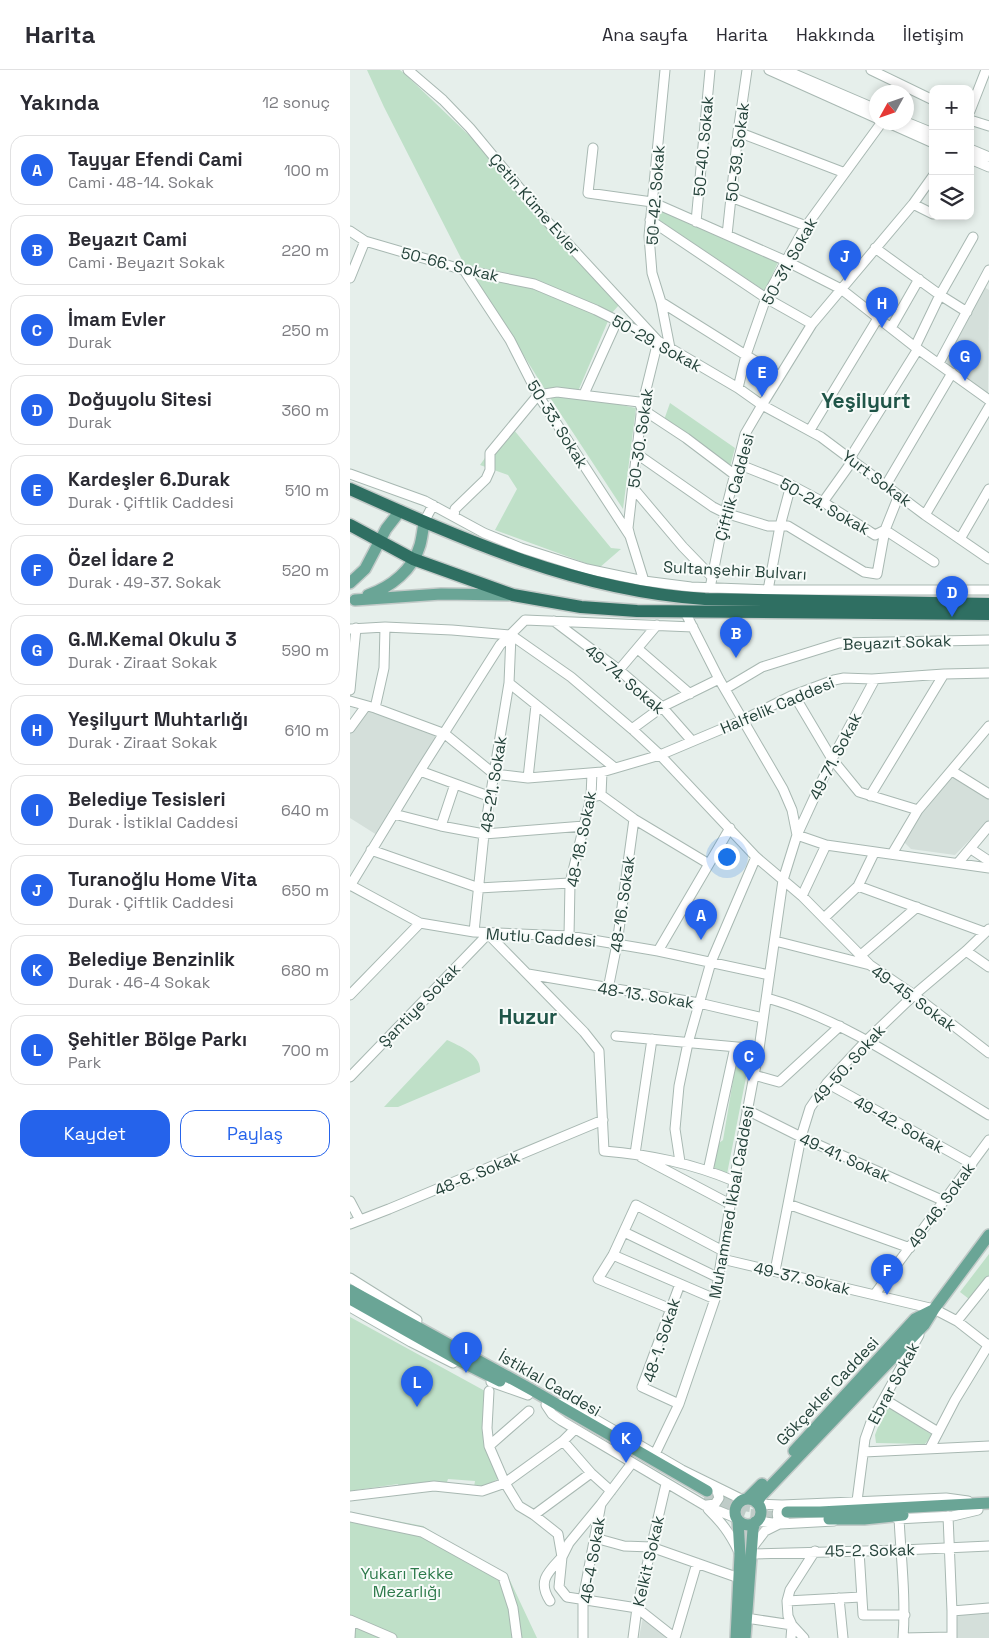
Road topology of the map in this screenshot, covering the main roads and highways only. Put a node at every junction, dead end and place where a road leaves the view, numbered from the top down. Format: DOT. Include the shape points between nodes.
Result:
graph roads {
  1 [pos="350,489"];
  2 [pos="400,510"];
  3 [pos="424,522"];
  4 [pos="350,525"];
  5 [pos="379,542"];
  6 [pos="414,559"];
  7 [pos="350,582"];
  8 [pos="513,595"];
  9 [pos="352,601"];
  10 [pos="989,604"];
  11 [pos="989,614"];
  12 [pos="989,1236"];
  13 [pos="350,1290"];
  14 [pos="350,1299"];
  15 [pos="934,1309"];
  16 [pos="530,1393"];
  17 [pos="708,1495"];
  18 [pos="751,1501"];
  19 [pos="985,1507"];
  20 [pos="786,1516"];
  21 [pos="737,1519"];
  22 [pos="756,1521"];
  23 [pos="747,1552"];
  24 [pos="736,1638"];
  25 [pos="744,1638"];
  1 -- 2 [label="highway, Sultanşehir Bulvarı"];
  2 -- 3 [label="highway, Sultanşehir Bulvarı"];
  2 -- 5 [label="main road"];
  3 -- 6 [label="main road"];
  3 -- 10 [label="highway, Sultanşehir Bulvarı" via="563,574 624,589 672,596"];
  4 -- 5 [label="highway"];
  5 -- 6 [label="highway"];
  5 -- 7 [label="main road" via="365,569"];
  6 -- 8 [label="highway"];
  6 -- 9 [label="main road" via="393,583"];
  8 -- 9 [label="main road" via="441,594"];
  8 -- 11 [label="highway" via="591,608 685,612"];
  12 -- 15 [label="main road, Gökçekler Caddesi"];
  13 -- 16 [label="main road, İstiklal Caddesi"];
  14 -- 16 [label="main road, İstiklal Caddesi" via="460,1361"];
  15 -- 18 [label="main road, Gökçekler Caddesi" via="924,1325 760,1496"];
  15 -- 18 [label="main road, Gökçekler Caddesi" via="915,1319 756,1491"];
  16 -- 17 [label="main road, İstiklal Caddesi"];
  18 -- 21 [label="main road" via="738,1504 735,1508"];
  18 -- 22 [label="main road" via="760,1513"];
  19 -- 20 [label="main road" via="864,1519"];
  21 -- 22 [label="main road" via="746,1525"];
  21 -- 23 [label="main road"];
  22 -- 23 [label="main road"];
  23 -- 24 [label="main road" via="739,1578"];
  23 -- 25 [label="main road"];
}
